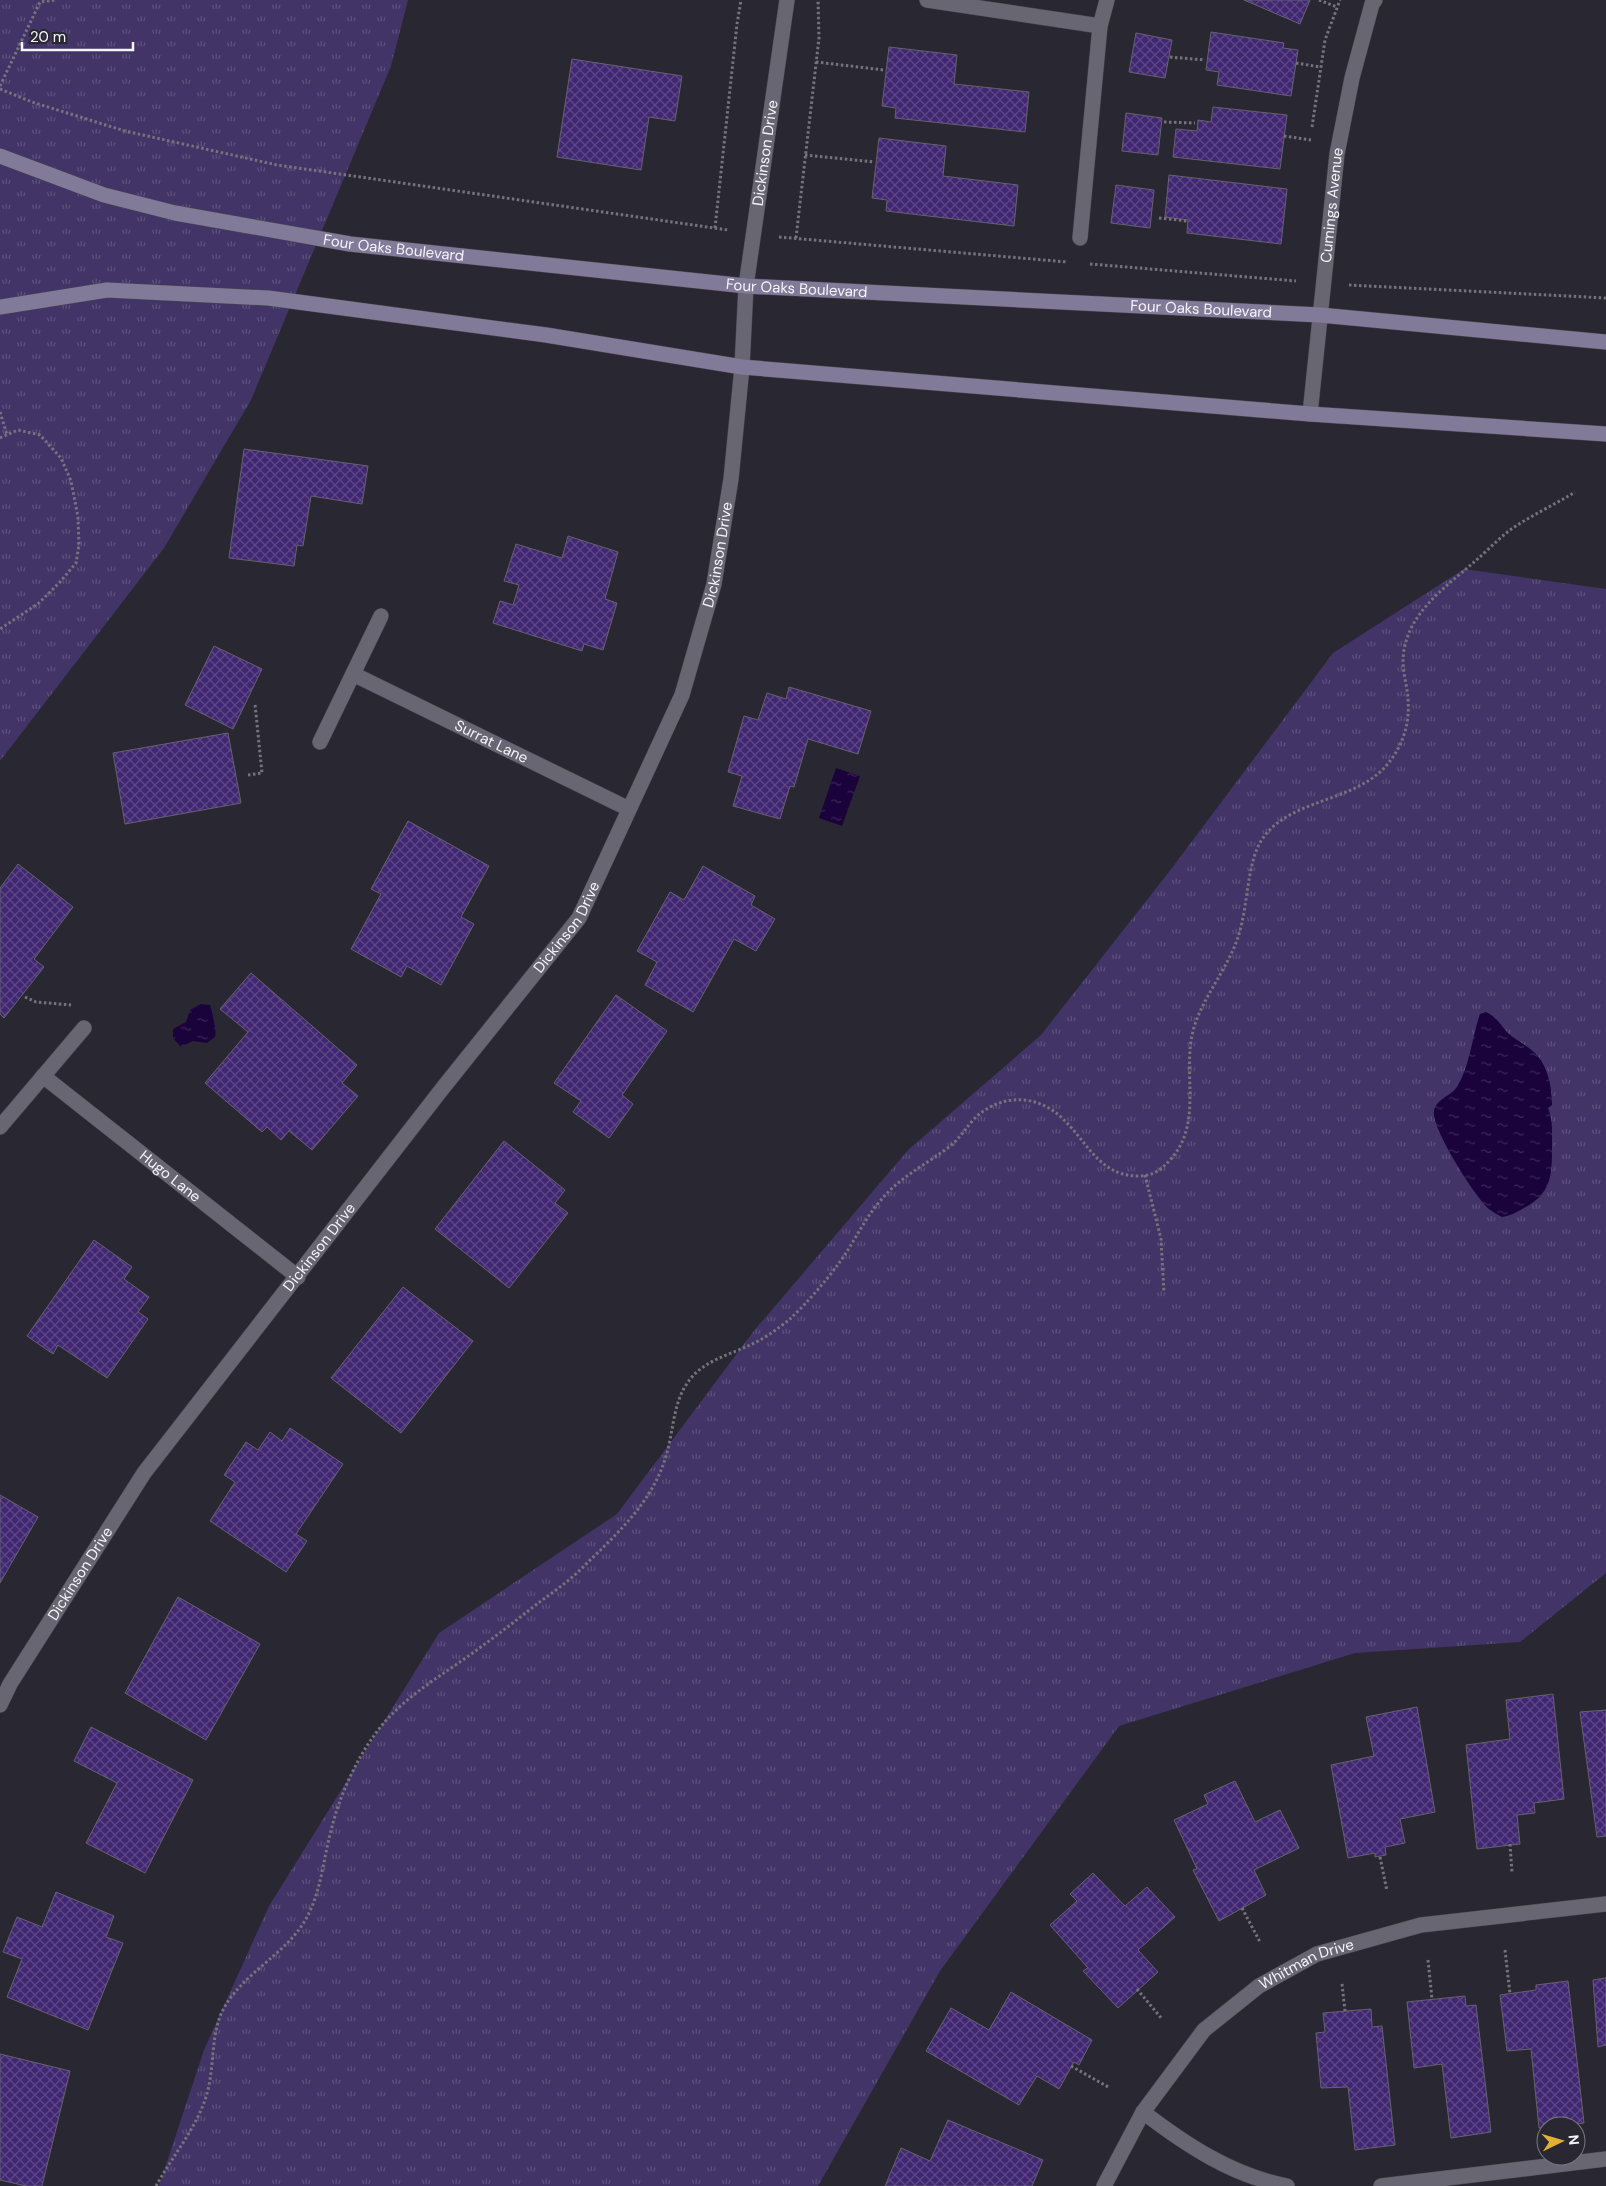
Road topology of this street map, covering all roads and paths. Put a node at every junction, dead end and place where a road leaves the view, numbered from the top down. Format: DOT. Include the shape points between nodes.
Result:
graph roads {
  1 [pos="54,0"];
  2 [pos="741,0"];
  3 [pos="787,0"];
  4 [pos="818,0"];
  5 [pos="927,0"];
  6 [pos="1107,0"];
  7 [pos="1319,0"];
  8 [pos="1375,0"];
  9 [pos="39,1"];
  10 [pos="1337,7"];
  11 [pos="1100,26"];
  12 [pos="1170,56"];
  13 [pos="1205,60"];
  14 [pos="816,62"];
  15 [pos="1296,63"];
  16 [pos="1320,68"];
  17 [pos="884,70"];
  18 [pos="0,88"];
  19 [pos="1164,122"];
  20 [pos="1196,123"];
  21 [pos="1284,136"];
  22 [pos="1311,140"];
  23 [pos="805,155"];
  24 [pos="0,156"];
  25 [pos="874,162"];
  26 [pos="1159,218"];
  27 [pos="1187,221"];
  28 [pos="715,228"];
  29 [pos="753,235"];
  30 [pos="796,238"];
  31 [pos="1080,238"];
  32 [pos="1068,262"];
  33 [pos="1088,264"];
  34 [pos="1324,284"];
  35 [pos="746,286"];
  36 [pos="1606,298"];
  37 [pos="0,307"];
  38 [pos="1320,315"];
  39 [pos="1606,342"];
  40 [pos="742,367"];
  41 [pos="0,412"];
  42 [pos="1310,414"];
  43 [pos="7,434"];
  44 [pos="1606,434"];
  45 [pos="0,438"];
  46 [pos="1575,492"];
  47 [pos="381,616"];
  48 [pos="0,629"];
  49 [pos="353,674"];
  50 [pos="256,704"];
  51 [pos="320,742"];
  52 [pos="248,775"];
  53 [pos="629,809"];
  54 [pos="26,997"];
  55 [pos="75,1006"];
  56 [pos="84,1028"];
  57 [pos="43,1076"];
  58 [pos="0,1127"];
  59 [pos="1146,1176"];
  60 [pos="298,1278"];
  61 [pos="1164,1293"];
  62 [pos="5,1681"];
  63 [pos="0,1705"];
  64 [pos="1510,1844"];
  65 [pos="1380,1857"];
  66 [pos="1512,1873"];
  67 [pos="1386,1891"];
  68 [pos="1606,1904"];
  69 [pos="1242,1908"];
  70 [pos="1260,1942"];
  71 [pos="1505,1950"];
  72 [pos="1428,1960"];
  73 [pos="1342,1984"];
  74 [pos="1137,1990"];
  75 [pos="1510,1994"];
  76 [pos="1432,1999"];
  77 [pos="1345,2012"];
  78 [pos="1162,2019"];
  79 [pos="1071,2066"];
  80 [pos="1110,2088"];
  81 [pos="1143,2112"];
  82 [pos="1606,2159"];
  83 [pos="156,2186"];
  84 [pos="1104,2186"];
  85 [pos="1287,2186"];
  86 [pos="1381,2186"];
  1 -- 9 [label="path"];
  2 -- 28 [label="path"];
  3 -- 29 [label="street, Dickinson Drive"];
  4 -- 14 [label="path"];
  5 -- 11 [label="street"];
  6 -- 11 [label="street"];
  7 -- 10 [label="path"];
  8 -- 34 [label="street, Cumings Avenue" via="1352,78 1337,154"];
  9 -- 18 [label="path"];
  11 -- 31 [label="street"];
  12 -- 13 [label="path"];
  14 -- 17 [label="path"];
  14 -- 23 [label="path"];
  15 -- 16 [label="path"];
  18 -- 28 [label="path" via="32,102 125,131 277,165"];
  19 -- 20 [label="path"];
  21 -- 22 [label="path"];
  23 -- 25 [label="path"];
  23 -- 30 [label="path"];
  24 -- 35 [label="street, Four Oaks Boulevard" via="104,195 175,213 350,244"];
  26 -- 27 [label="path"];
  28 -- 29 [label="path"];
  29 -- 30 [label="path"];
  29 -- 35 [label="street, Dickinson Drive"];
  30 -- 32 [label="path"];
  33 -- 34 [label="path"];
  34 -- 36 [label="path"];
  34 -- 38 [label="street, Cumings Avenue"];
  35 -- 38 [label="street, Four Oaks Boulevard"];
  35 -- 40 [label="street, Dickinson Drive"];
  37 -- 40 [label="street" via="107,290 268,298 546,335"];
  38 -- 39 [label="street, Four Oaks Boulevard"];
  38 -- 42 [label="street, Cumings Avenue"];
  40 -- 42 [label="street"];
  40 -- 53 [label="street, Dickinson Drive" via="731,479 714,584 682,695"];
  41 -- 43 [label="path"];
  42 -- 44 [label="street"];
  43 -- 45 [label="path"];
  43 -- 48 [label="path" via="18,430 40,435 61,458 71,481 79,545 76,563 60,582 39,602"];
  46 -- 59 [label="path" via="1509,531 1423,608 1409,629 1403,659 1407,722 1401,745 1386,766 1372,780 1275,824 1262,839 1254,856 1231,957 1192,1032 1189,1120 1179,1150 1163,1168"];
  47 -- 49 [label="street"];
  49 -- 51 [label="street"];
  49 -- 53 [label="street, Surrat Lane"];
  50 -- 52 [label="path" via="262,773"];
  53 -- 60 [label="street, Dickinson Drive" via="579,918 442,1089"];
  54 -- 55 [label="path" via="36,1002"];
  56 -- 57 [label="street"];
  57 -- 58 [label="street"];
  57 -- 60 [label="street, Hugo Lane"];
  59 -- 61 [label="path" via="1161,1239"];
  59 -- 83 [label="path" via="1131,1177 1108,1169 1089,1152 1065,1119 1048,1107 1018,1099 996,1102 974,1119 955,1142 902,1178 876,1205 838,1264 791,1318 754,1344 720,1356 699,1370 684,1387 666,1459 652,1492 627,1522 579,1571 486,1644 401,1703 371,1739 342,1795 307,1919 288,1943 233,1994 220,2017 208,2094 197,2120"];
  60 -- 62 [label="street, Dickinson Drive" via="144,1474"];
  62 -- 63 [label="street, Dickinson Drive"];
  64 -- 66 [label="path"];
  65 -- 67 [label="path"];
  68 -- 81 [label="street, Whitman Drive" via="1421,1925 1317,1954 1259,1986 1204,2030"];
  69 -- 70 [label="path"];
  71 -- 75 [label="path"];
  72 -- 76 [label="path"];
  73 -- 77 [label="path"];
  74 -- 78 [label="path"];
  79 -- 80 [label="path"];
  81 -- 84 [label="street, Whitman Drive"];
  81 -- 85 [label="street" via="1178,2138 1228,2167 1266,2182"];
  82 -- 86 [label="street"];
}
